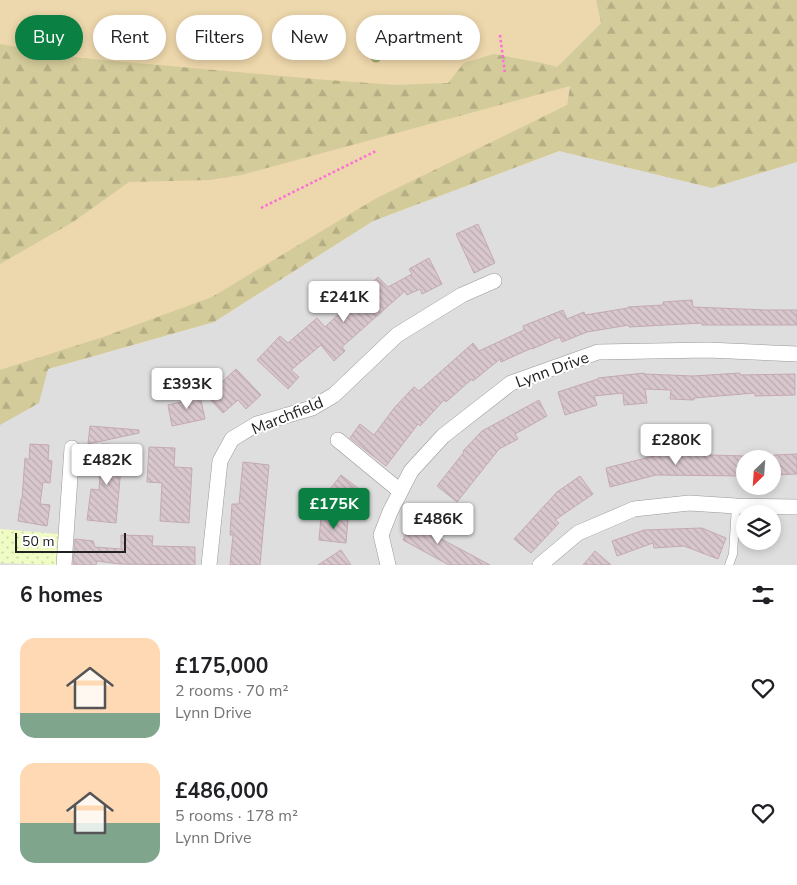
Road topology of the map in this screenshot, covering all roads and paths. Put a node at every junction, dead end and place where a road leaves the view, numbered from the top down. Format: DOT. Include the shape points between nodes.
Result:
graph roads {
  1 [pos="500,35"];
  2 [pos="505,74"];
  3 [pos="376,151"];
  4 [pos="262,208"];
  5 [pos="494,281"];
  6 [pos="797,354"];
  7 [pos="338,440"];
  8 [pos="72,448"];
  9 [pos="400,491"];
  10 [pos="736,506"];
  11 [pos="781,507"];
  12 [pos="797,507"];
  13 [pos="64,565"];
  14 [pos="209,565"];
  15 [pos="388,565"];
  16 [pos="540,565"];
  17 [pos="729,565"];
  1 -- 2 [label="path"];
  3 -- 4 [label="path"];
  5 -- 14 [label="street, Marchfield" via="462,295 398,335 334,396 312,408 257,424 232,440 220,461"];
  6 -- 9 [label="street, Lynn Drive" via="708,350 598,352 589,355 511,383 443,436 411,471"];
  7 -- 9 [label="street"];
  8 -- 13 [label="street"];
  9 -- 15 [label="street, Lynn Drive" via="381,534"];
  10 -- 16 [label="street" via="689,503 634,509 578,534"];
  10 -- 17 [label="lane" via="733,554"];
  11 -- 12 [label="street"];
}
